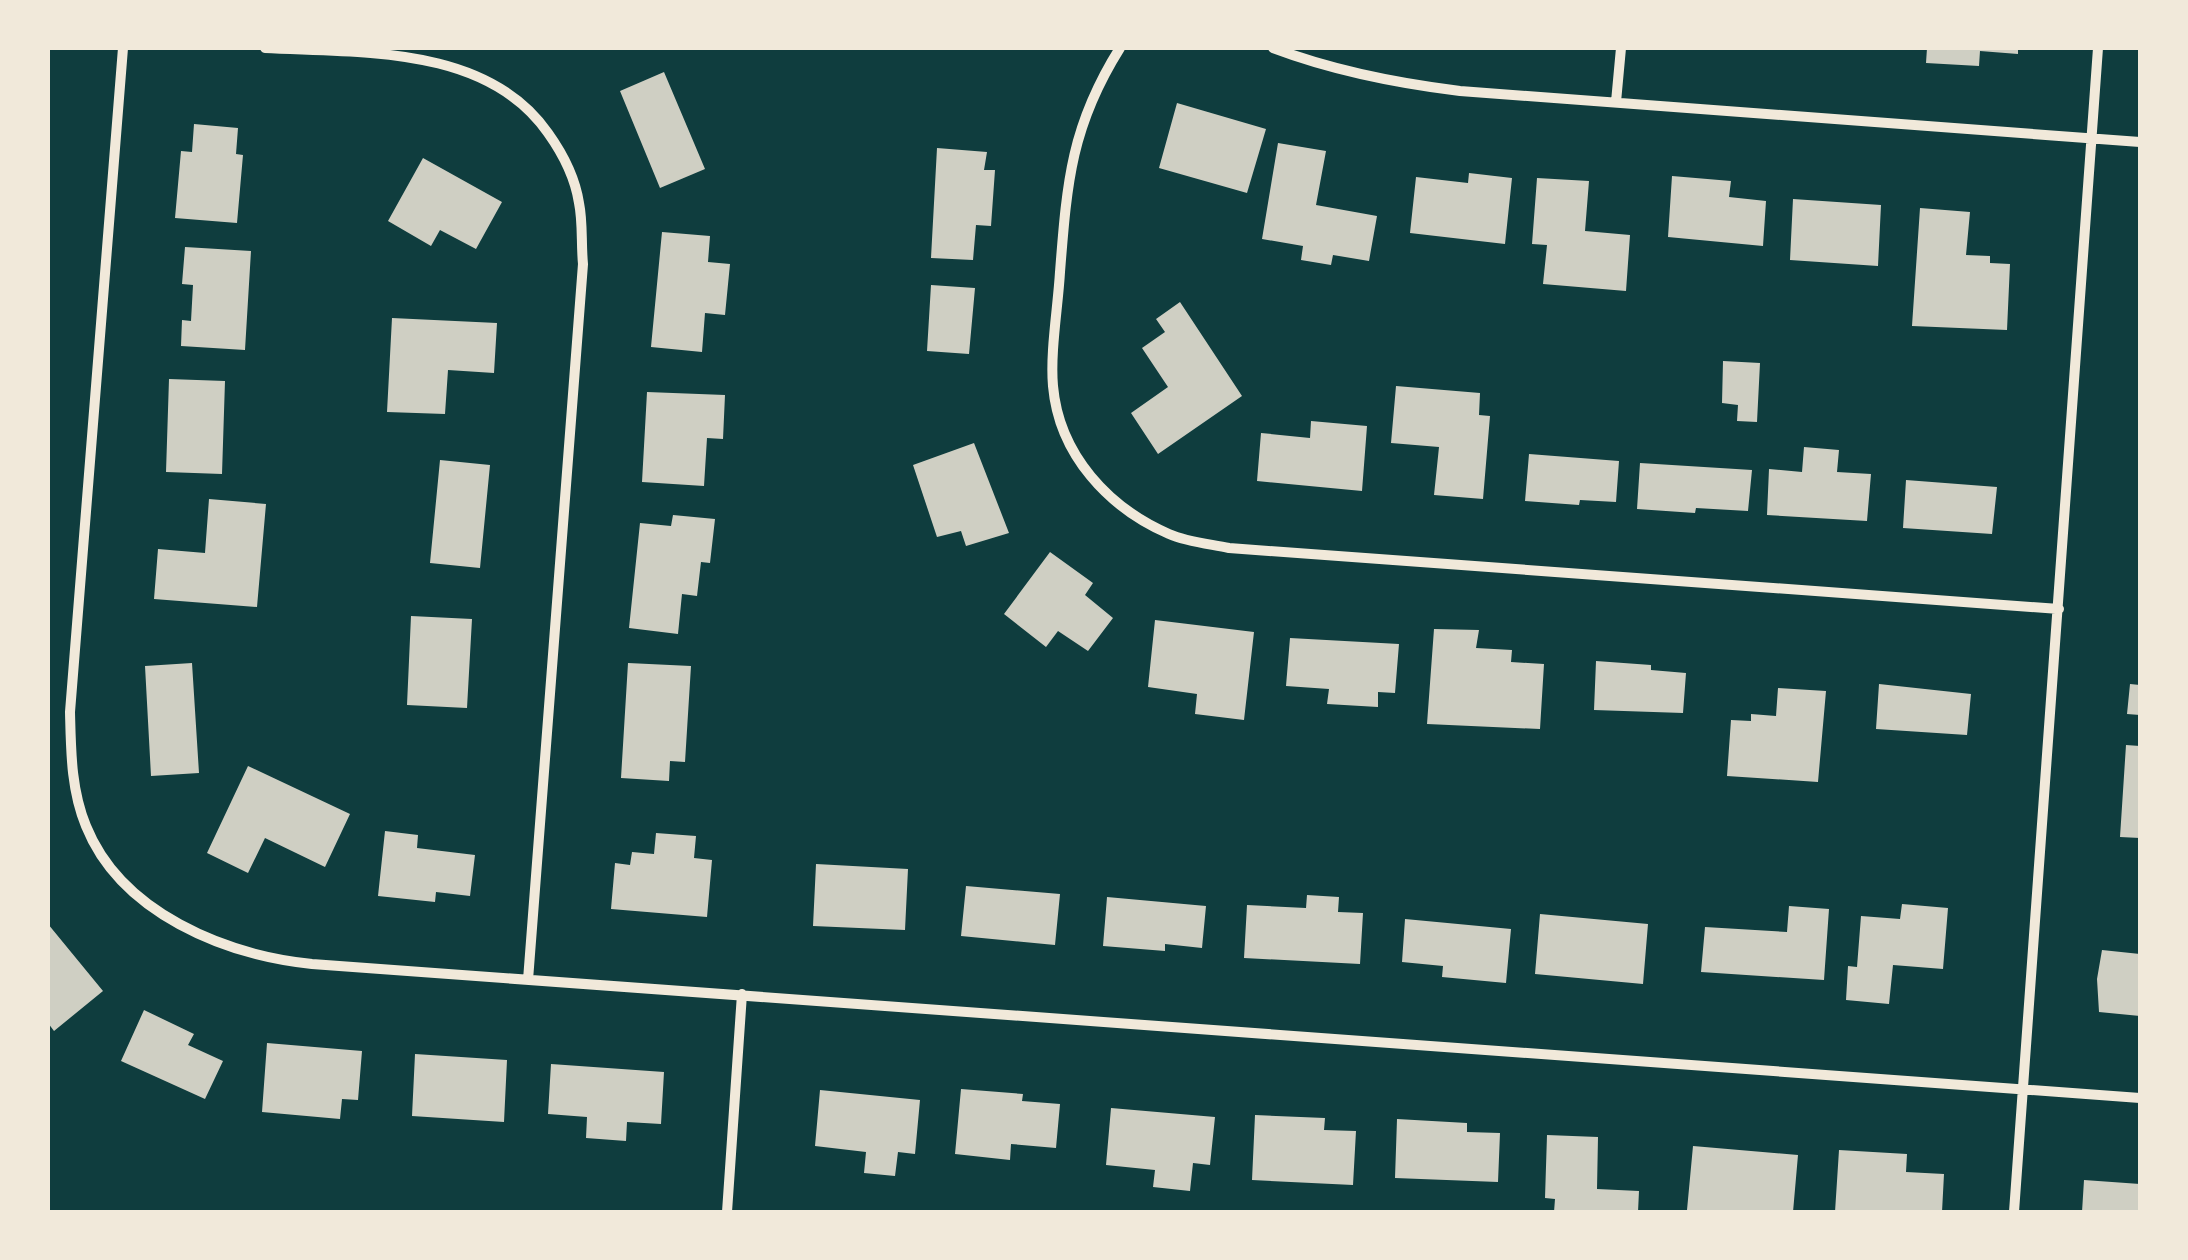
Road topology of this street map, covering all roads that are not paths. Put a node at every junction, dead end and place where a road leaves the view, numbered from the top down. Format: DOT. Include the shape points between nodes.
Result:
graph roads {
  1 [pos="123,48"];
  2 [pos="265,48"];
  3 [pos="1120,48"];
  4 [pos="1273,48"];
  5 [pos="1621,48"];
  6 [pos="2098,48"];
  7 [pos="1616,102"];
  8 [pos="2092,139"];
  9 [pos="2140,142"];
  10 [pos="2059,609"];
  11 [pos="528,980"];
  12 [pos="742,994"];
  13 [pos="2022,1089"];
  14 [pos="2140,1098"];
  15 [pos="726,1212"];
  16 [pos="2014,1212"];
  1 -- 11 [label="street" via="70,712 74,788 85,824 122,882 183,925 253,955"];
  2 -- 11 [label="street" via="387,54 451,66 500,85 536,115 564,155 579,202 582,264"];
  3 -- 10 [label="street" via="1097,85 1067,179 1052,385 1078,460 1132,514 1172,536 1229,548"];
  4 -- 7 [label="street" via="1320,66 1415,86"];
  5 -- 7 [label="street"];
  6 -- 8 [label="street"];
  7 -- 8 [label="street"];
  8 -- 9 [label="street"];
  8 -- 10 [label="street"];
  10 -- 13 [label="street"];
  11 -- 12 [label="street"];
  12 -- 13 [label="street"];
  12 -- 15 [label="street"];
  13 -- 14 [label="street"];
  13 -- 16 [label="street"];
}
